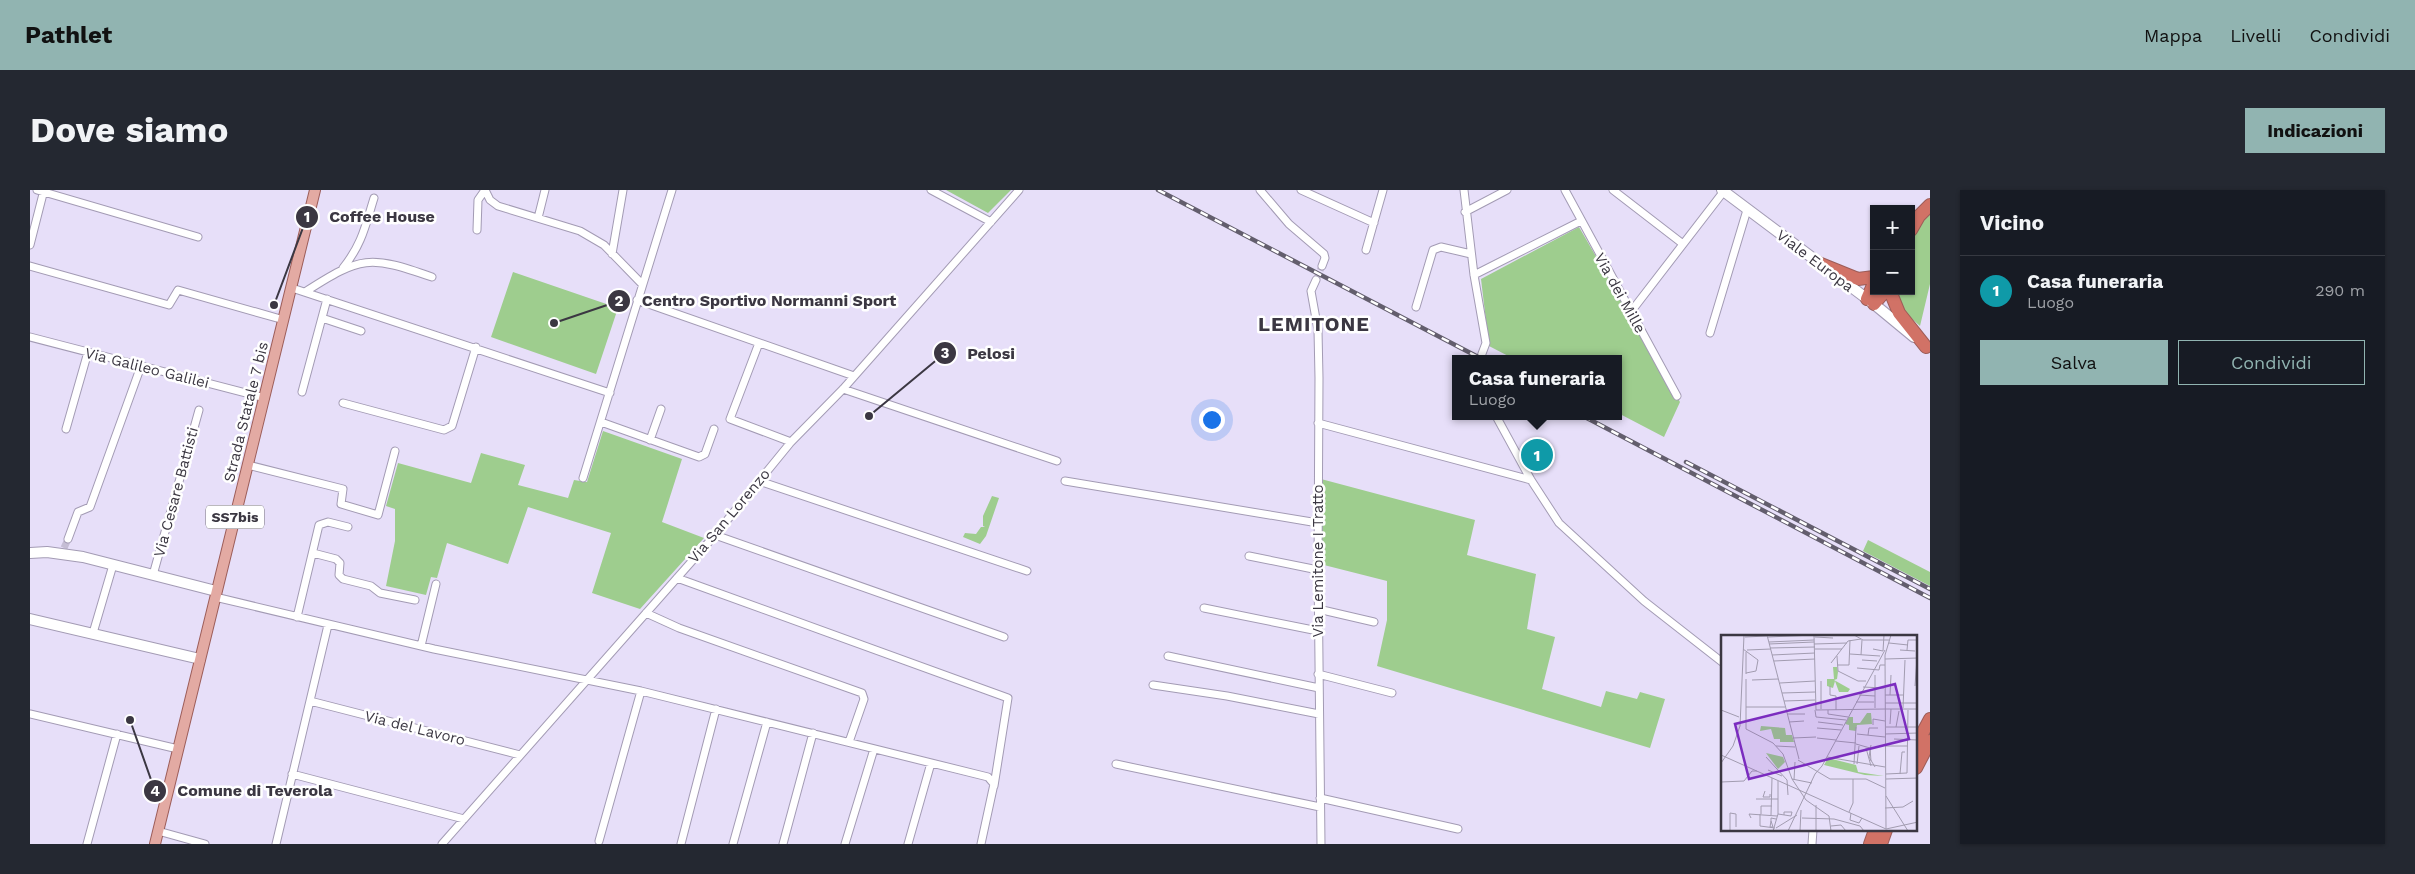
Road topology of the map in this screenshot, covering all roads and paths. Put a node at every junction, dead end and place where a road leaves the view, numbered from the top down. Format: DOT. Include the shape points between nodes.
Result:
graph roads {
  1 [pos="315,190"];
  2 [pos="485,190"];
  3 [pos="545,190"];
  4 [pos="622,190"];
  5 [pos="672,190"];
  6 [pos="931,190"];
  7 [pos="1018,190"];
  8 [pos="1260,190"];
  9 [pos="1301,190"];
  10 [pos="1383,190"];
  11 [pos="1464,190"];
  12 [pos="1507,190"];
  13 [pos="1564,190"];
  14 [pos="1613,190"];
  15 [pos="1723,190"];
  16 [pos="42,191"];
  17 [pos="374,198"];
  18 [pos="1930,205"];
  19 [pos="1747,210"];
  20 [pos="1465,212"];
  21 [pos="538,218"];
  22 [pos="1581,221"];
  23 [pos="991,222"];
  24 [pos="1374,223"];
  25 [pos="1915,223"];
  26 [pos="477,230"];
  27 [pos="198,237"];
  28 [pos="1683,244"];
  29 [pos="30,245"];
  30 [pos="1366,250"];
  31 [pos="612,254"];
  32 [pos="1471,254"];
  33 [pos="1816,262"];
  34 [pos="30,266"];
  35 [pos="1322,266"];
  36 [pos="343,268"];
  37 [pos="1474,275"];
  38 [pos="432,277"];
  39 [pos="1870,278"];
  40 [pos="1316,280"];
  41 [pos="642,284"];
  42 [pos="292,288"];
  43 [pos="305,292"];
  44 [pos="1871,295"];
  45 [pos="1880,295"];
  46 [pos="1892,295"];
  47 [pos="327,299"];
  48 [pos="637,300"];
  49 [pos="1870,302"];
  50 [pos="1416,307"];
  51 [pos="1630,313"];
  52 [pos="322,318"];
  53 [pos="284,320"];
  54 [pos="362,331"];
  55 [pos="1710,333"];
  56 [pos="30,337"];
  57 [pos="759,343"];
  58 [pos="476,347"];
  59 [pos="1928,349"];
  60 [pos="88,352"];
  61 [pos="1482,355"];
  62 [pos="141,366"];
  63 [pos="854,376"];
  64 [pos="843,389"];
  65 [pos="302,392"];
  66 [pos="610,393"];
  67 [pos="1677,396"];
  68 [pos="265,398"];
  69 [pos="343,403"];
  70 [pos="661,409"];
  71 [pos="199,410"];
  72 [pos="1498,420"];
  73 [pos="601,422"];
  74 [pos="1318,423"];
  75 [pos="66,429"];
  76 [pos="714,429"];
  77 [pos="650,440"];
  78 [pos="791,442"];
  79 [pos="394,451"];
  80 [pos="1057,461"];
  81 [pos="248,465"];
  82 [pos="583,478"];
  83 [pos="1531,480"];
  84 [pos="759,481"];
  85 [pos="1065,481"];
  86 [pos="1318,523"];
  87 [pos="348,528"];
  88 [pos="715,535"];
  89 [pos="68,538"];
  90 [pos="30,553"];
  91 [pos="313,553"];
  92 [pos="1249,556"];
  93 [pos="113,565"];
  94 [pos="1318,570"];
  95 [pos="1027,571"];
  96 [pos="153,575"];
  97 [pos="677,578"];
  98 [pos="436,584"];
  99 [pos="216,594"];
  100 [pos="415,600"];
  101 [pos="1204,608"];
  102 [pos="1318,608"];
  103 [pos="646,613"];
  104 [pos="298,617"];
  105 [pos="30,619"];
  106 [pos="1374,622"];
  107 [pos="328,625"];
  108 [pos="1318,631"];
  109 [pos="93,633"];
  110 [pos="1004,637"];
  111 [pos="421,646"];
  112 [pos="1168,656"];
  113 [pos="200,660"];
  114 [pos="1721,661"];
  115 [pos="1318,674"];
  116 [pos="587,681"];
  117 [pos="1152,685"];
  118 [pos="1319,688"];
  119 [pos="641,691"];
  120 [pos="1392,693"];
  121 [pos="310,701"];
  122 [pos="716,709"];
  123 [pos="30,714"];
  124 [pos="1319,714"];
  125 [pos="1930,719"];
  126 [pos="767,722"];
  127 [pos="813,733"];
  128 [pos="116,734"];
  129 [pos="1918,741"];
  130 [pos="1930,741"];
  131 [pos="849,742"];
  132 [pos="178,749"];
  133 [pos="874,749"];
  134 [pos="520,755"];
  135 [pos="931,763"];
  136 [pos="1116,764"];
  137 [pos="1918,764"];
  138 [pos="292,774"];
  139 [pos="993,796"];
  140 [pos="1320,798"];
  141 [pos="1320,807"];
  142 [pos="464,820"];
  143 [pos="1458,829"];
  144 [pos="158,831"];
  145 [pos="1875,832"];
  146 [pos="1885,832"];
  147 [pos="599,841"];
  148 [pos="87,844"];
  149 [pos="155,844"];
  150 [pos="205,844"];
  151 [pos="276,844"];
  152 [pos="442,844"];
  153 [pos="681,844"];
  154 [pos="733,844"];
  155 [pos="783,844"];
  156 [pos="845,844"];
  157 [pos="908,844"];
  158 [pos="981,844"];
  159 [pos="1321,844"];
  160 [pos="1870,844"];
  161 [pos="1881,844"];
  1 -- 42 [label="main road, Strada Statale 7 bis / SS7bis"];
  2 -- 21 [label="street" via="498,206"];
  2 -- 26 [label="street" via="478,200"];
  3 -- 21 [label="street"];
  4 -- 31 [label="street"];
  5 -- 41 [label="street"];
  6 -- 23 [label="street"];
  7 -- 23 [label="street, Via San Lorenzo"];
  8 -- 35 [label="street" via="1289,224 1324,254"];
  9 -- 24 [label="street"];
  10 -- 24 [label="street"];
  11 -- 20 [label="street"];
  12 -- 20 [label="street"];
  13 -- 22 [label="street, Via dei Mille"];
  14 -- 28 [label="street"];
  15 -- 19 [label="street, Viale Europa"];
  15 -- 28 [label="street"];
  16 -- 27 [label="street"];
  16 -- 29 [label="street"];
  17 -- 36 [label="street" via="361,242"];
  18 -- 25 [label="highway"];
  19 -- 33 [label="street, Viale Europa"];
  19 -- 55 [label="street"];
  20 -- 32 [label="street"];
  21 -- 31 [label="street" via="580,231 604,245"];
  22 -- 37 [label="street"];
  22 -- 51 [label="street, Via dei Mille"];
  23 -- 63 [label="street, Via San Lorenzo"];
  24 -- 30 [label="street"];
  28 -- 51 [label="street"];
  31 -- 41 [label="street"];
  32 -- 37 [label="street"];
  32 -- 50 [label="street" via="1441,247 1433,250"];
  33 -- 39 [label="highway" via="1858,279"];
  33 -- 49 [label="street, Viale Europa"];
  34 -- 53 [label="street" via="169,305 178,290"];
  36 -- 38 [label="street" via="361,262 377,262"];
  36 -- 43 [label="street"];
  37 -- 61 [label="street" via="1486,343"];
  40 -- 74 [label="street, Via Lemitone I Tratto" via="1312,291 1318,330"];
  41 -- 48 [label="street"];
  42 -- 43 [label="street"];
  42 -- 53 [label="main road, Strada Statale 7 bis / SS7bis"];
  43 -- 47 [label="street"];
  44 -- 49 [label="highway"];
  45 -- 49 [label="highway"];
  46 -- 59 [label="highway" via="1899,313"];
  47 -- 52 [label="street"];
  47 -- 58 [label="street"];
  48 -- 57 [label="street"];
  48 -- 66 [label="street"];
  49 -- 59 [label="street, Viale Europa"];
  51 -- 67 [label="street, Via dei Mille"];
  52 -- 54 [label="street"];
  52 -- 65 [label="street"];
  53 -- 68 [label="main road, Strada Statale 7 bis / SS7bis"];
  56 -- 60 [label="street, Via Galileo Galilei"];
  57 -- 63 [label="street"];
  57 -- 78 [label="street" via="730,419"];
  58 -- 66 [label="street"];
  58 -- 69 [label="street" via="449,429"];
  60 -- 62 [label="street, Via Galileo Galilei"];
  60 -- 75 [label="street"];
  62 -- 68 [label="street, Via Galileo Galilei"];
  62 -- 89 [label="street" via="90,507 78,512"];
  63 -- 64 [label="street, Via San Lorenzo"];
  64 -- 78 [label="street, Via San Lorenzo"];
  64 -- 80 [label="street"];
  66 -- 73 [label="street"];
  68 -- 81 [label="main road, Strada Statale 7 bis / SS7bis"];
  70 -- 77 [label="street"];
  71 -- 96 [label="street, Via Cesare Battisti"];
  72 -- 83 [label="street"];
  73 -- 77 [label="street"];
  73 -- 82 [label="street"];
  74 -- 83 [label="street"];
  74 -- 86 [label="street, Via Lemitone I Tratto"];
  76 -- 77 [label="street" via="705,454 699,457"];
  78 -- 84 [label="street, Via San Lorenzo"];
  79 -- 81 [label="street" via="378,515 341,504 343,488"];
  81 -- 99 [label="main road, Strada Statale 7 bis / SS7bis"];
  83 -- 114 [label="street" via="1559,523 1644,601"];
  84 -- 88 [label="street, Via San Lorenzo"];
  84 -- 95 [label="street"];
  85 -- 86 [label="street"];
  86 -- 94 [label="street, Via Lemitone I Tratto"];
  87 -- 91 [label="street" via="328,522 319,526"];
  88 -- 97 [label="street, Via San Lorenzo"];
  88 -- 110 [label="street"];
  90 -- 93 [label="street" via="63,551"];
  91 -- 100 [label="street" via="336,559 340,563 338,575 343,579 371,586 380,593"];
  91 -- 104 [label="street"];
  92 -- 94 [label="street"];
  93 -- 96 [label="street"];
  93 -- 109 [label="street"];
  94 -- 102 [label="street, Via Lemitone I Tratto"];
  96 -- 99 [label="street"];
  97 -- 103 [label="street, Via San Lorenzo"];
  97 -- 139 [label="street" via="1008,698"];
  98 -- 111 [label="street"];
  99 -- 104 [label="street"];
  99 -- 113 [label="main road, Strada Statale 7 bis / SS7bis"];
  101 -- 108 [label="street"];
  102 -- 106 [label="street"];
  102 -- 108 [label="street, Via Lemitone I Tratto"];
  103 -- 116 [label="street, Via San Lorenzo"];
  103 -- 131 [label="street" via="679,628 862,693 864,699"];
  104 -- 107 [label="street"];
  105 -- 109 [label="street"];
  107 -- 111 [label="street"];
  107 -- 121 [label="street"];
  108 -- 115 [label="street, Via Lemitone I Tratto"];
  109 -- 113 [label="street"];
  111 -- 116 [label="street"];
  112 -- 118 [label="street"];
  113 -- 132 [label="main road, Strada Statale 7 bis / SS7bis"];
  115 -- 118 [label="street, Via Lemitone I Tratto"];
  115 -- 120 [label="street"];
  116 -- 119 [label="street"];
  116 -- 134 [label="street, Via San Lorenzo"];
  117 -- 124 [label="street"];
  118 -- 124 [label="street, Via Lemitone I Tratto"];
  119 -- 122 [label="street"];
  119 -- 147 [label="street"];
  121 -- 134 [label="street, Via del Lavoro"];
  121 -- 138 [label="street"];
  122 -- 126 [label="street"];
  122 -- 153 [label="street"];
  123 -- 128 [label="street"];
  124 -- 140 [label="street, Via Lemitone I Tratto"];
  125 -- 129 [label="highway"];
  126 -- 127 [label="street"];
  126 -- 154 [label="street"];
  127 -- 131 [label="street"];
  127 -- 155 [label="street"];
  128 -- 132 [label="street"];
  128 -- 148 [label="street"];
  130 -- 137 [label="highway"];
  131 -- 133 [label="street"];
  132 -- 144 [label="main road, Strada Statale 7 bis / SS7bis"];
  133 -- 135 [label="street"];
  133 -- 156 [label="street"];
  134 -- 142 [label="street, Via San Lorenzo"];
  135 -- 139 [label="street" via="988,777 994,784"];
  135 -- 157 [label="street"];
  136 -- 141 [label="street"];
  138 -- 142 [label="street"];
  138 -- 151 [label="street"];
  139 -- 158 [label="street"];
  140 -- 141 [label="street, Via Lemitone I Tratto"];
  140 -- 143 [label="street"];
  141 -- 159 [label="street, Via Lemitone I Tratto"];
  142 -- 152 [label="street, Via San Lorenzo"];
  144 -- 149 [label="main road, Strada Statale 7 bis / SS7bis"];
  144 -- 150 [label="street"];
  145 -- 160 [label="highway"];
  146 -- 161 [label="highway"];
}
